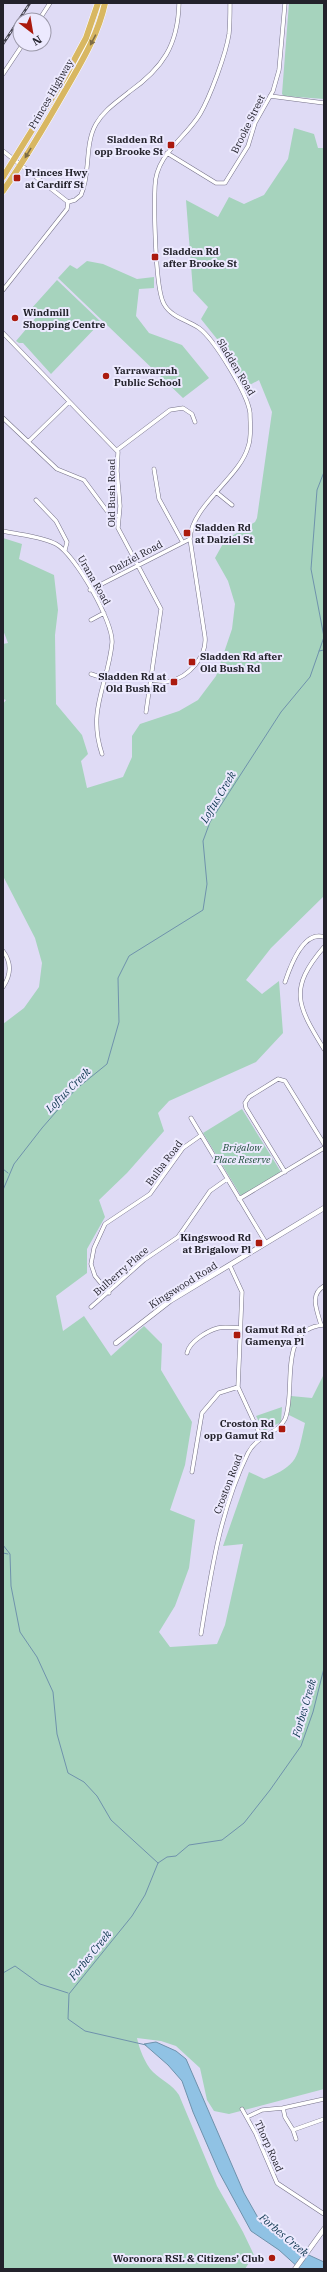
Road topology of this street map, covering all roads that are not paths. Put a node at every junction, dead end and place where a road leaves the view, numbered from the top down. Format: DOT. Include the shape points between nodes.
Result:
graph roads {
  1 [pos="50,3"];
  2 [pos="98,3"];
  3 [pos="105,3"];
  4 [pos="179,3"];
  5 [pos="230,3"];
  6 [pos="285,3"];
  7 [pos="44,12"];
  8 [pos="18,52"];
  9 [pos="3,74"];
  10 [pos="270,96"];
  11 [pos="324,103"];
  12 [pos="3,151"];
  13 [pos="167,153"];
  14 [pos="14,160"];
  15 [pos="20,166"];
  16 [pos="3,177"];
  17 [pos="3,190"];
  18 [pos="68,202"];
  19 [pos="3,290"];
  20 [pos="3,333"];
  21 [pos="69,402"];
  22 [pos="3,418"];
  23 [pos="195,422"];
  24 [pos="29,441"];
  25 [pos="117,450"];
  26 [pos="154,469"];
  27 [pos="216,492"];
  28 [pos="36,500"];
  29 [pos="232,505"];
  30 [pos="119,516"];
  31 [pos="3,531"];
  32 [pos="190,539"];
  33 [pos="182,541"];
  34 [pos="65,550"];
  35 [pos="138,565"];
  36 [pos="90,590"];
  37 [pos="104,614"];
  38 [pos="91,620"];
  39 [pos="91,674"];
  40 [pos="103,678"];
  41 [pos="151,680"];
  42 [pos="146,712"];
  43 [pos="102,754"];
  44 [pos="324,937"];
  45 [pos="324,947"];
  46 [pos="3,951"];
  47 [pos="285,982"];
  48 [pos="3,987"];
  49 [pos="324,1049"];
  50 [pos="191,1118"];
  51 [pos="200,1136"];
  52 [pos="324,1144"];
  53 [pos="324,1148"];
  54 [pos="285,1172"];
  55 [pos="226,1179"];
  56 [pos="240,1199"];
  57 [pos="324,1208"];
  58 [pos="266,1243"];
  59 [pos="230,1266"];
  60 [pos="324,1286"];
  61 [pos="109,1292"];
  62 [pos="91,1307"];
  63 [pos="322,1325"];
  64 [pos="240,1328"];
  65 [pos="116,1344"];
  66 [pos="187,1353"];
  67 [pos="238,1387"];
  68 [pos="261,1437"];
  69 [pos="192,1472"];
  70 [pos="201,1634"];
  71 [pos="324,2099"];
  72 [pos="283,2108"];
  73 [pos="242,2109"];
  74 [pos="247,2117"];
  75 [pos="324,2119"];
  76 [pos="293,2130"];
  77 [pos="296,2140"];
  78 [pos="324,2214"];
  79 [pos="324,2229"];
  80 [pos="295,2268"];
  1 -- 7 [label="street"];
  2 -- 14 [label="highway, Princes Highway" via="92,25 80,51"];
  3 -- 15 [label="highway, Princes Highway, one-way" via="96,35"];
  4 -- 18 [label="street" via="177,29 168,53 151,76 107,110 98,122 91,138 82,194"];
  5 -- 13 [label="street, Sladden Road" via="227,41 206,103 194,123"];
  6 -- 10 [label="street, Brooke Street" via="279,70"];
  8 -- 9 [label="street"];
  10 -- 11 [label="street"];
  10 -- 13 [label="street, Brooke Street" via="255,123 248,146 225,182 216,184"];
  12 -- 14 [label="street"];
  13 -- 27 [label="street, Sladden Road" via="159,168 155,185 158,283 161,298 169,311 199,328 210,338 249,405 248,449"];
  14 -- 15 [label="street"];
  14 -- 16 [label="highway, Princes Highway"];
  15 -- 17 [label="highway, Princes Highway"];
  15 -- 18 [label="street"];
  18 -- 19 [label="street" via="67,209"];
  20 -- 21 [label="street, Old Bush Road"];
  21 -- 24 [label="street"];
  21 -- 25 [label="street, Old Bush Road"];
  22 -- 24 [label="street"];
  23 -- 25 [label="street" via="192,414 183,408 170,410"];
  24 -- 30 [label="street" via="57,469 84,480 107,511 111,515"];
  25 -- 30 [label="street, Old Bush Road"];
  26 -- 33 [label="street" via="159,499"];
  27 -- 29 [label="street"];
  27 -- 32 [label="street, Sladden Road" via="194,522"];
  28 -- 34 [label="street" via="60,527 67,542"];
  30 -- 35 [label="street, Old Bush Road" via="120,534"];
  31 -- 34 [label="street, Urana Road" via="51,542"];
  32 -- 33 [label="street, Dalziel Road"];
  32 -- 41 [label="street, Sladden Road" via="205,637 204,651 197,662 175,679"];
  33 -- 35 [label="street, Dalziel Road"];
  34 -- 36 [label="street, Urana Road" via="77,564"];
  35 -- 36 [label="street, Dalziel Road"];
  35 -- 41 [label="street, Old Bush Road" via="161,609"];
  36 -- 37 [label="street, Urana Road"];
  37 -- 38 [label="street, Urana Road"];
  37 -- 40 [label="street, Urana Road" via="110,627 112,642"];
  39 -- 40 [label="street"];
  40 -- 43 [label="street, Urana Road" via="96,729"];
  41 -- 42 [label="street, Old Bush Road"];
  44 -- 47 [label="street" via="316,937 299,950 291,962"];
  45 -- 49 [label="street" via="307,967 300,988 303,1013"];
  46 -- 48 [label="street" via="10,967"];
  50 -- 51 [label="street"];
  51 -- 55 [label="street"];
  51 -- 61 [label="street, Bulba Road" via="183,1148 150,1194 111,1219 103,1228 94,1248 91,1264 95,1276"];
  52 -- 54 [label="street" via="284,1080 276,1081 249,1097 245,1103 246,1108"];
  53 -- 54 [label="street"];
  54 -- 56 [label="street"];
  55 -- 56 [label="street"];
  55 -- 61 [label="street, Bulberry Place" via="210,1191 178,1237 144,1260"];
  56 -- 58 [label="street"];
  57 -- 58 [label="street, Kingswood Road"];
  58 -- 59 [label="street, Kingswood Road"];
  59 -- 64 [label="street" via="242,1292"];
  59 -- 65 [label="street, Kingswood Road" via="170,1301"];
  60 -- 63 [label="street" via="317,1291 314,1298"];
  61 -- 62 [label="street, Bulberry Place"];
  63 -- 68 [label="street, Croston Road" via="306,1331 296,1344 292,1356 286,1416 278,1428"];
  64 -- 66 [label="street" via="221,1327 213,1330 192,1343"];
  64 -- 67 [label="street"];
  67 -- 68 [label="street"];
  67 -- 69 [label="street" via="219,1393 202,1413"];
  68 -- 70 [label="street, Croston Road" via="248,1454 220,1529"];
  71 -- 72 [label="street"];
  72 -- 74 [label="street" via="262,2110"];
  72 -- 76 [label="street"];
  73 -- 74 [label="street, Thorp Road"];
  74 -- 78 [label="street, Thorp Road" via="277,2183"];
  75 -- 76 [label="street"];
  76 -- 77 [label="street"];
  79 -- 80 [label="street"];
}
